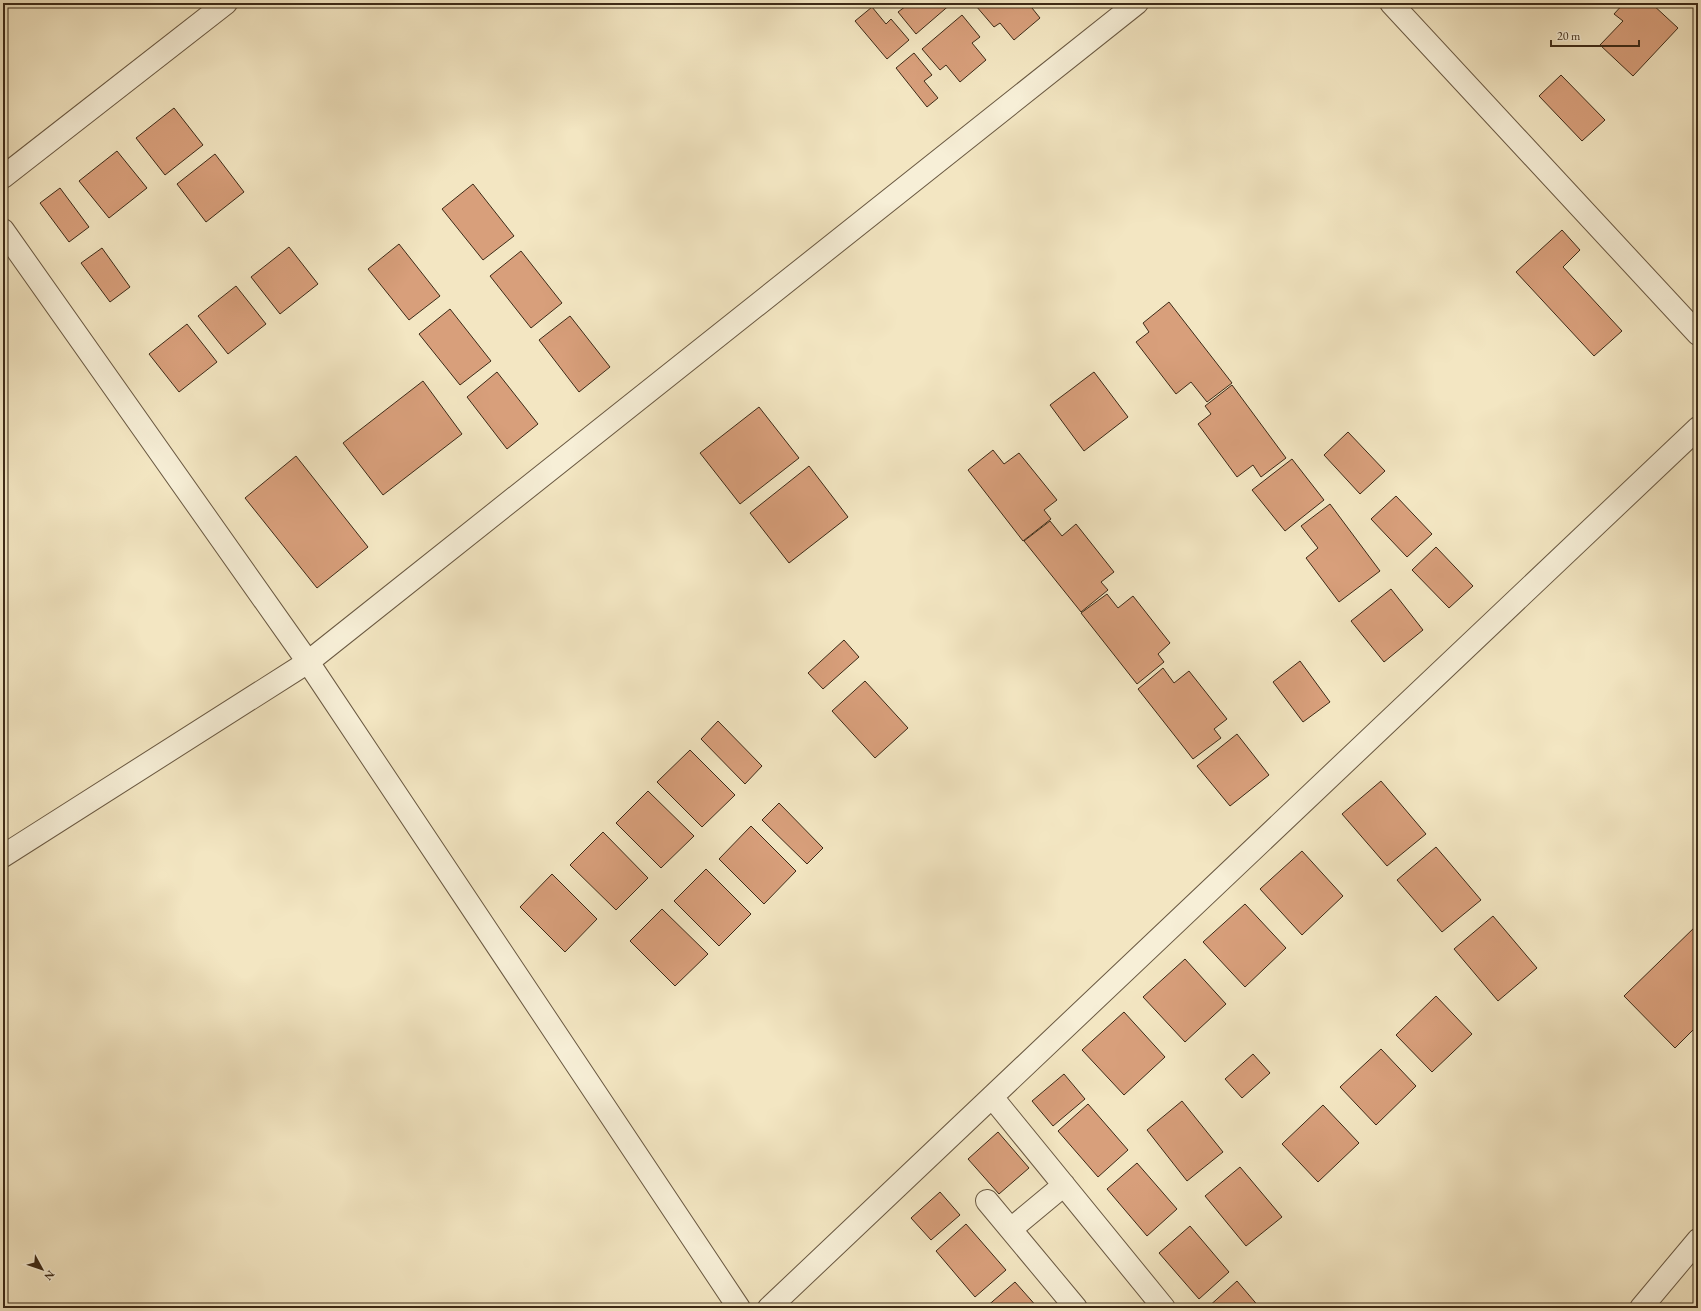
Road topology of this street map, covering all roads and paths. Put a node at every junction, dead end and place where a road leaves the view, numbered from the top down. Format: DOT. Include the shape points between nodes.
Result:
graph roads {
  1 [pos="226,3"];
  2 [pos="1137,3"];
  3 [pos="1391,3"];
  4 [pos="3,177"];
  5 [pos="3,230"];
  6 [pos="1698,334"];
  7 [pos="1698,428"];
  8 [pos="308,662"];
  9 [pos="3,856"];
  10 [pos="992,1097"];
  11 [pos="1064,1184"];
  12 [pos="987,1201"];
  13 [pos="1011,1229"];
  14 [pos="1698,1240"];
  15 [pos="739,1308"];
  16 [pos="769,1308"];
  17 [pos="1076,1308"];
  18 [pos="1164,1308"];
  19 [pos="1641,1308"];
  1 -- 4 [label="street"];
  2 -- 8 [label="street"];
  3 -- 6 [label="street"];
  5 -- 8 [label="street"];
  7 -- 10 [label="street"];
  8 -- 9 [label="street"];
  8 -- 15 [label="street"];
  10 -- 11 [label="street"];
  10 -- 16 [label="street"];
  11 -- 13 [label="street"];
  11 -- 18 [label="street"];
  12 -- 13 [label="street"];
  13 -- 17 [label="street"];
  14 -- 19 [label="street"];
}
